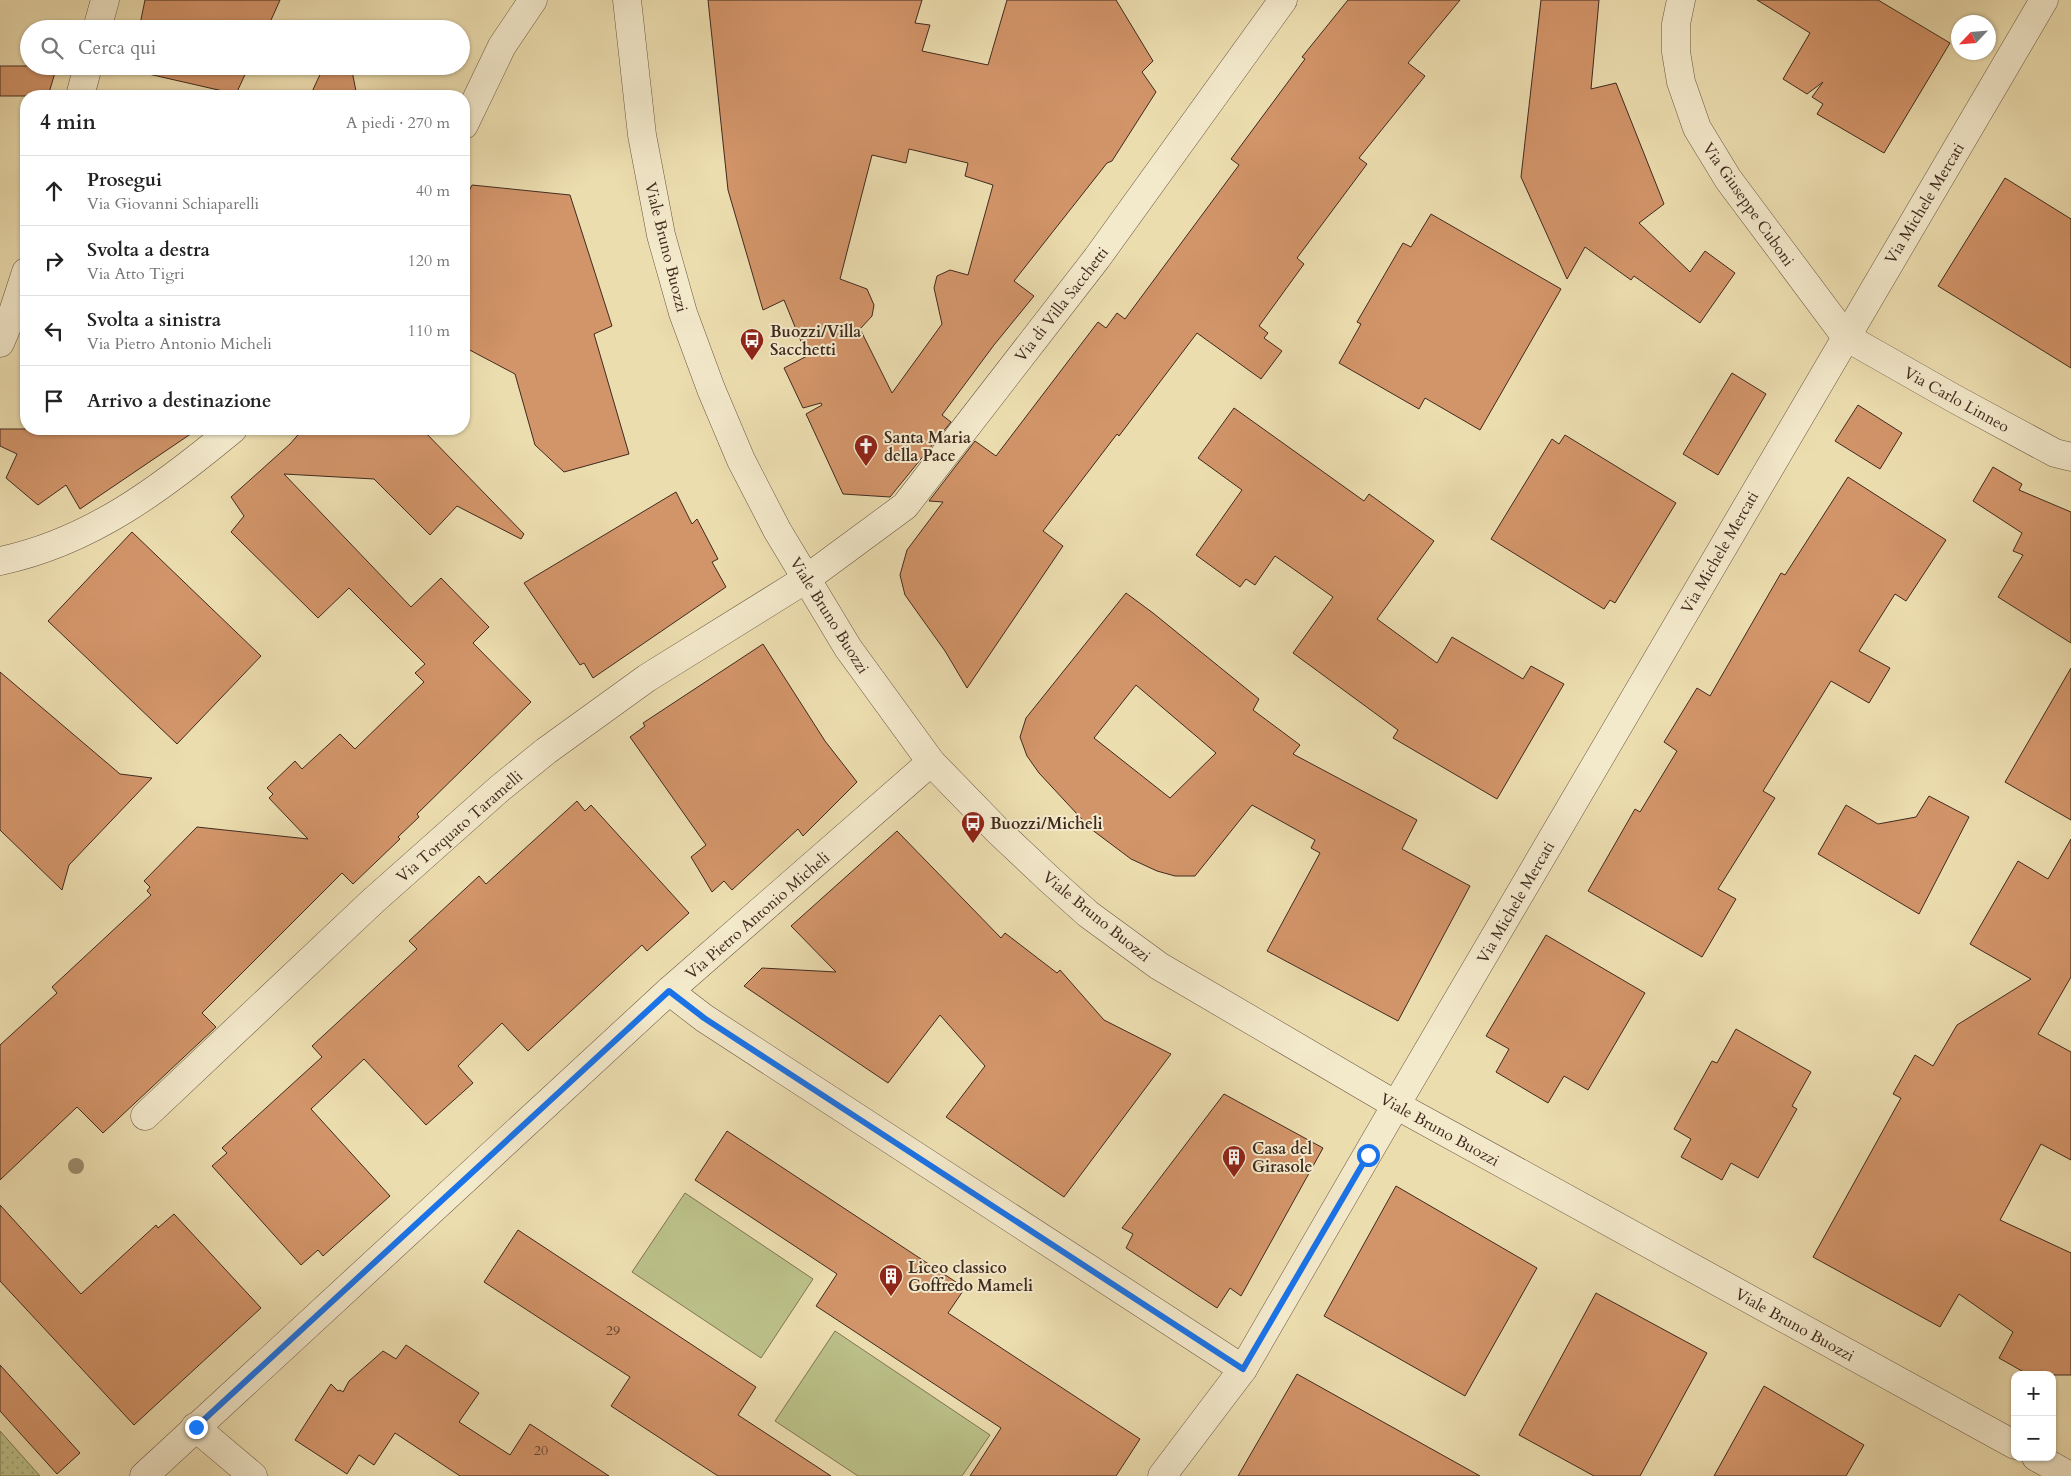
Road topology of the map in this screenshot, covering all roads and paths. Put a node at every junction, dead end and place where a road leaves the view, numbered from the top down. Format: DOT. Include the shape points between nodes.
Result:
graph roads {
  1 [pos="105,0"];
  2 [pos="533,0"];
  3 [pos="627,0"];
  4 [pos="1283,0"];
  5 [pos="1680,0"];
  6 [pos="2044,0"];
  7 [pos="99,20"];
  8 [pos="86,75"];
  9 [pos="82,90"];
  10 [pos="470,113"];
  11 [pos="20,290"];
  12 [pos="1846,337"];
  13 [pos="0,343"];
  14 [pos="226,435"];
  15 [pos="2071,457"];
  16 [pos="0,561"];
  17 [pos="806,579"];
  18 [pos="931,762"];
  19 [pos="669,991"];
  20 [pos="1396,1105"];
  21 [pos="145,1116"];
  22 [pos="1243,1369"];
  23 [pos="196,1427"];
  24 [pos="2011,1443"];
  25 [pos="2043,1461"];
  26 [pos="144,1476"];
  27 [pos="252,1476"];
  28 [pos="1162,1476"];
  29 [pos="2070,1476"];
  1 -- 7 [label="street"];
  2 -- 10 [label="street" via="502,46"];
  3 -- 17 [label="street, Viale Bruno Buozzi" via="642,136 674,286 731,436 777,530"];
  4 -- 17 [label="street, Via di Villa Sacchetti" via="1097,258 905,506"];
  5 -- 12 [label="street, Via Giuseppe Cuboni" via="1676,52 1681,82 1697,128 1728,179"];
  6 -- 12 [label="street, Via Michele Mercati"];
  8 -- 9 [label="street"];
  11 -- 13 [label="street"];
  12 -- 15 [label="street, Via Carlo Linneo" via="2030,440"];
  12 -- 20 [label="street, Via Michele Mercati"];
  14 -- 16 [label="street" via="176,475 108,520 65,542"];
  17 -- 18 [label="street, Viale Bruno Buozzi" via="848,648"];
  17 -- 21 [label="street, Via Torquato Taramelli" via="647,678 512,778 373,901"];
  18 -- 19 [label="street, Via Pietro Antonio Micheli"];
  18 -- 20 [label="street, Viale Bruno Buozzi" via="1050,880 1130,946 1200,992"];
  19 -- 22 [label="street" via="704,1018"];
  19 -- 23 [label="street, Via Pietro Antonio Micheli"];
  20 -- 22 [label="street, Via Michele Mercati"];
  20 -- 24 [label="street, Viale Bruno Buozzi"];
  22 -- 28 [label="street, Via Michele Mercati"];
  23 -- 26 [label="street, Via Pietro Antonio Micheli"];
  23 -- 27 [label="street"];
  25 -- 29 [label="street"];
}
